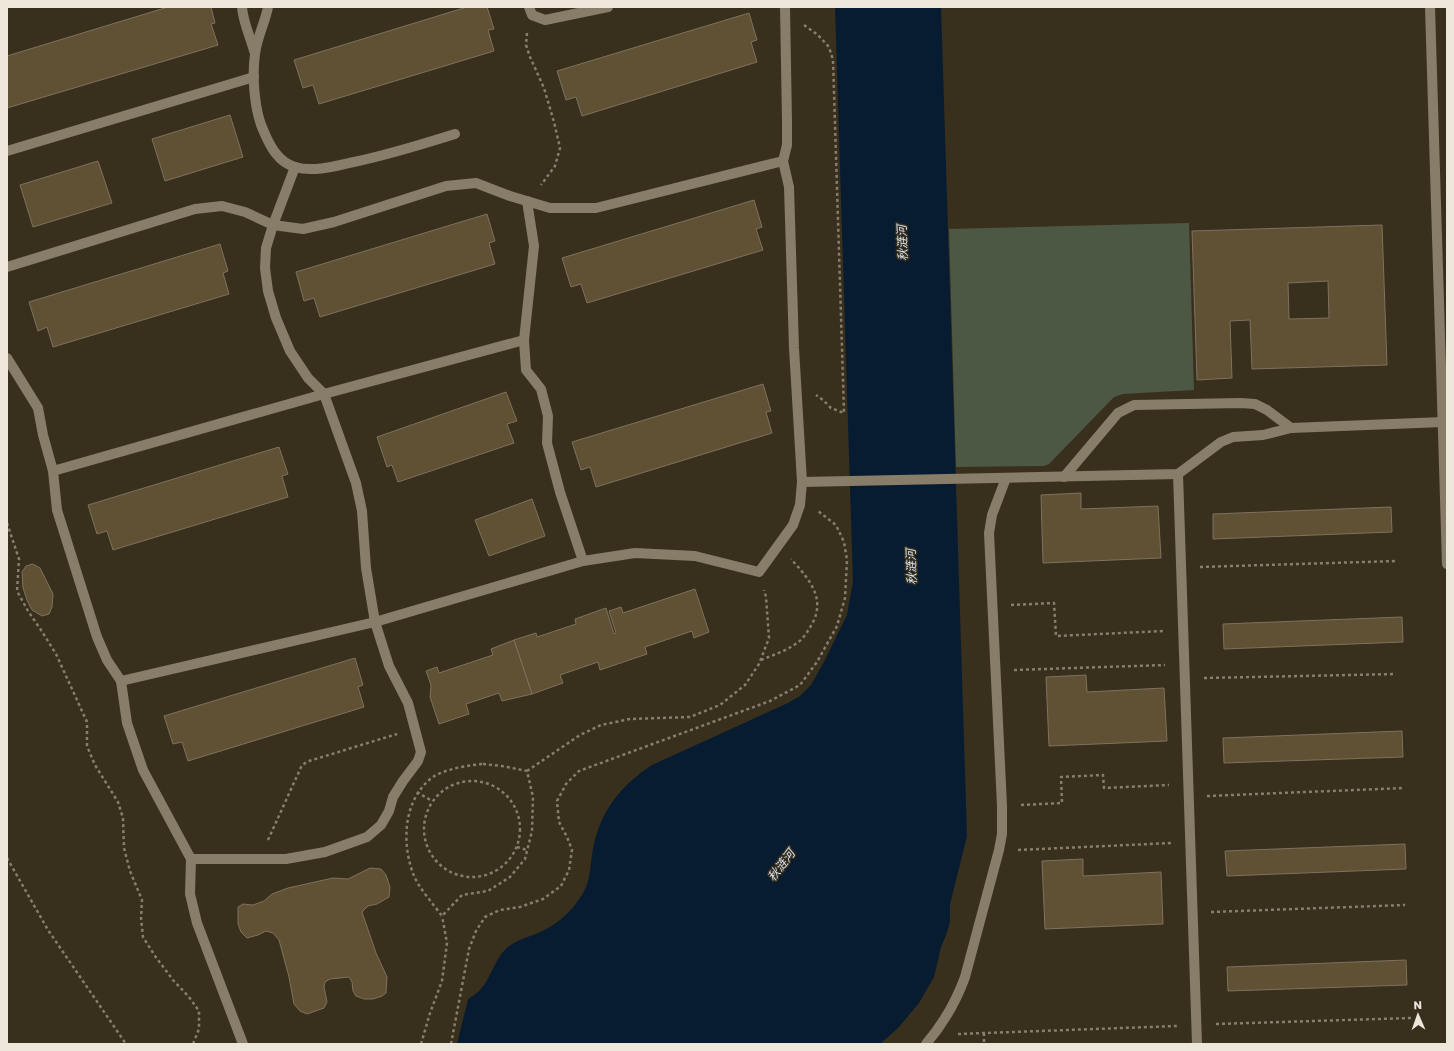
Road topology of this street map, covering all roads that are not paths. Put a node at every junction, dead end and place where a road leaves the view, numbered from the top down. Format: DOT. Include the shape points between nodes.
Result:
graph roads {
  1 [pos="242,7"];
  2 [pos="268,7"];
  3 [pos="608,7"];
  4 [pos="785,7"];
  5 [pos="1430,7"];
  6 [pos="531,11"];
  7 [pos="255,55"];
  8 [pos="254,77"];
  9 [pos="455,134"];
  10 [pos="7,151"];
  11 [pos="783,161"];
  12 [pos="295,167"];
  13 [pos="527,201"];
  14 [pos="273,225"];
  15 [pos="7,267"];
  16 [pos="524,340"];
  17 [pos="7,358"];
  18 [pos="324,394"];
  19 [pos="1443,422"];
  20 [pos="1292,428"];
  21 [pos="53,471"];
  22 [pos="1178,474"];
  23 [pos="1064,477"];
  24 [pos="1006,478"];
  25 [pos="802,482"];
  26 [pos="583,561"];
  27 [pos="1447,564"];
  28 [pos="375,622"];
  29 [pos="121,681"];
  30 [pos="192,859"];
  31 [pos="243,1044"];
  32 [pos="926,1044"];
  33 [pos="1197,1044"];
  1 -- 7 [label="street"];
  2 -- 7 [label="street" via="259,32"];
  3 -- 6 [label="street" via="545,20"];
  4 -- 11 [label="street" via="787,145"];
  5 -- 19 [label="street"];
  7 -- 8 [label="street"];
  8 -- 10 [label="street"];
  8 -- 12 [label="street" via="259,123 275,154"];
  9 -- 12 [label="street" via="374,158 328,168"];
  11 -- 13 [label="street" via="596,208 550,208"];
  11 -- 25 [label="street" via="789,187 794,348"];
  12 -- 14 [label="street"];
  13 -- 14 [label="street" via="476,183 446,186 334,222 303,229"];
  13 -- 16 [label="street" via="534,246"];
  14 -- 15 [label="street" via="245,212 222,206 195,209"];
  14 -- 18 [label="street" via="266,248 265,268 268,291 276,318 290,351 308,378"];
  16 -- 18 [label="street"];
  16 -- 26 [label="street" via="526,370 541,389 548,416 547,443"];
  17 -- 21 [label="street" via="38,408"];
  18 -- 21 [label="street"];
  18 -- 28 [label="street" via="356,483 362,511 366,568"];
  19 -- 20 [label="street"];
  19 -- 27 [label="street"];
  20 -- 22 [label="street" via="1263,435 1233,437 1221,442"];
  20 -- 23 [label="street" via="1255,404 1134,405 1118,413"];
  21 -- 29 [label="street" via="57,510 97,637 107,660"];
  22 -- 23 [label="street"];
  22 -- 33 [label="street"];
  23 -- 24 [label="street"];
  24 -- 25 [label="street"];
  24 -- 32 [label="street" via="992,515 989,533 1002,834 965,978 958,997"];
  25 -- 26 [label="street" via="800,505 793,525 759,572 695,556 635,553"];
  26 -- 28 [label="street"];
  28 -- 29 [label="street"];
  28 -- 30 [label="street" via="389,666 408,703 421,752 418,761 396,792 381,825 367,837 325,852 286,859"];
  29 -- 30 [label="street" via="127,723 143,770"];
  30 -- 31 [label="street" via="190,894 197,923"];
}
